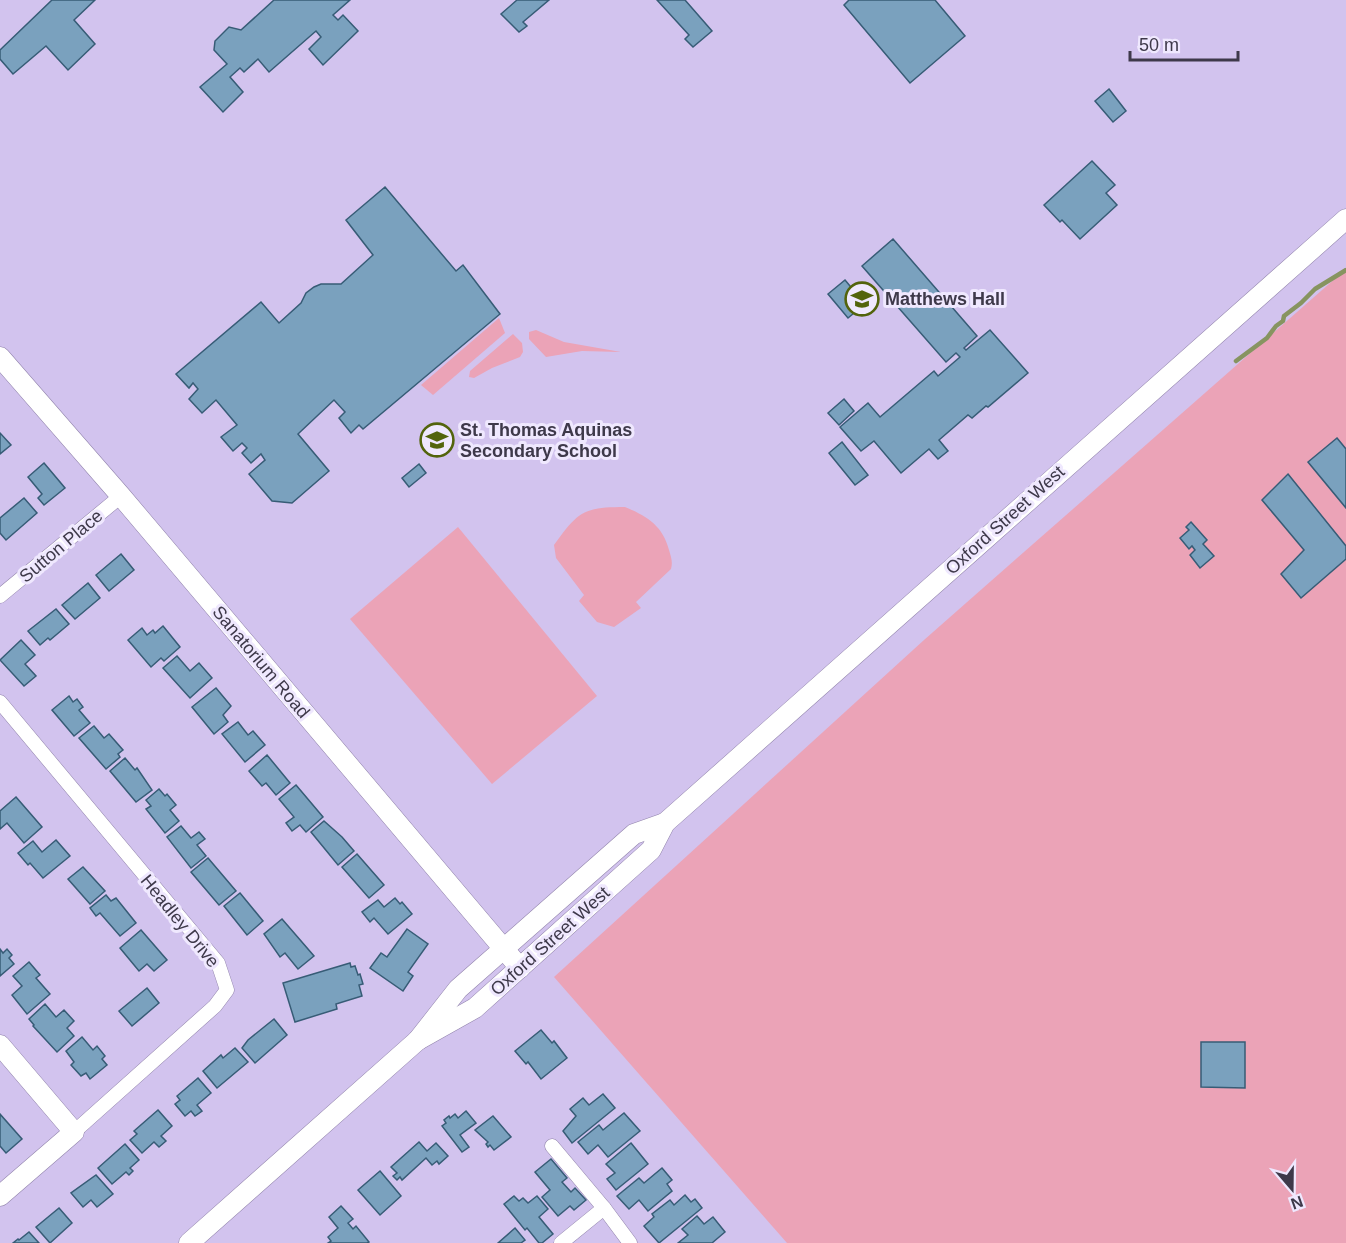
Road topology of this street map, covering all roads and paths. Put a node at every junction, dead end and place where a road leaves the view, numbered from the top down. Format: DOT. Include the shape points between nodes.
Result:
graph roads {
  1 [pos="1346,219"];
  2 [pos="0,357"];
  3 [pos="121,496"];
  4 [pos="0,596"];
  5 [pos="0,702"];
  6 [pos="665,823"];
  7 [pos="504,949"];
  8 [pos="519,968"];
  9 [pos="418,1040"];
  10 [pos="0,1045"];
  11 [pos="74,1132"];
  12 [pos="552,1146"];
  13 [pos="0,1197"];
  14 [pos="604,1208"];
  15 [pos="628,1242"];
  16 [pos="189,1243"];
  17 [pos="561,1243"];
  1 -- 6 [label="main road, Oxford Street West"];
  2 -- 3 [label="main road, Sanatorium Road"];
  3 -- 4 [label="street, Sutton Place"];
  3 -- 7 [label="main road, Sanatorium Road"];
  5 -- 11 [label="street, Headley Drive" via="218,963 227,990 216,1006"];
  6 -- 7 [label="main road, Oxford Street West" via="634,834"];
  6 -- 8 [label="main road, Oxford Street West" via="651,850"];
  7 -- 8 [label="main road, Sanatorium Road"];
  7 -- 9 [label="main road, Oxford Street West" via="458,989"];
  8 -- 9 [label="main road, Oxford Street West" via="475,1008"];
  9 -- 16 [label="main road, Oxford Street West"];
  10 -- 11 [label="main road"];
  11 -- 13 [label="main road, Headley Drive"];
  12 -- 14 [label="street"];
  14 -- 15 [label="street"];
  14 -- 17 [label="street"];
}
